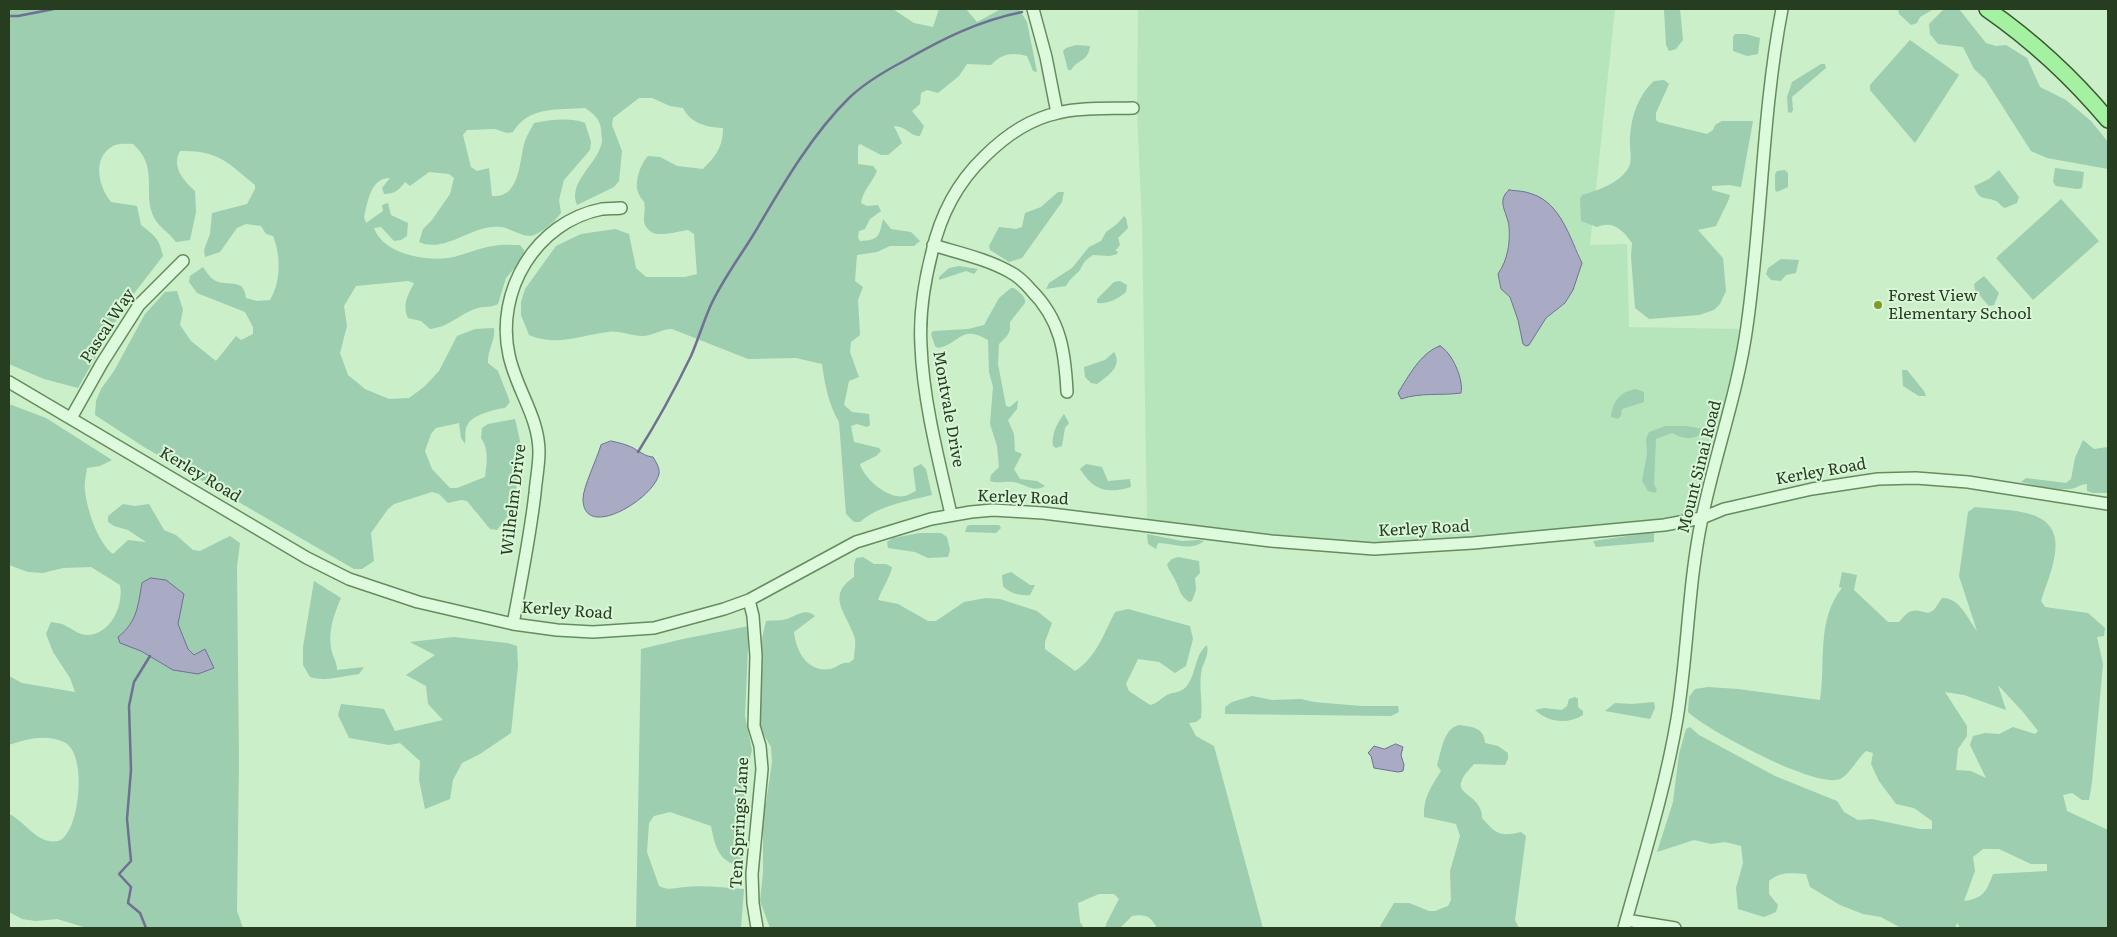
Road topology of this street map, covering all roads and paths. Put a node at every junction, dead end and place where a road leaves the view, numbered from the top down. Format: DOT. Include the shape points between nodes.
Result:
graph roads {
  1 [pos="1033,9"];
  2 [pos="1782,9"];
  3 [pos="1987,9"];
  4 [pos="1134,108"];
  5 [pos="1057,113"];
  6 [pos="2108,120"];
  7 [pos="621,208"];
  8 [pos="934,245"];
  9 [pos="183,261"];
  10 [pos="9,382"];
  11 [pos="1067,392"];
  12 [pos="71,418"];
  13 [pos="2108,504"];
  14 [pos="951,514"];
  15 [pos="1702,518"];
  16 [pos="749,600"];
  17 [pos="512,624"];
  18 [pos="1625,924"];
  19 [pos="757,928"];
  20 [pos="1675,928"];
  1 -- 5 [label="street"];
  2 -- 15 [label="street, Mount Sinai Road" via="1748,325 1741,369"];
  3 -- 6 [label="main road" via="2053,60"];
  4 -- 5 [label="street, Montvale Drive"];
  5 -- 8 [label="street, Montvale Drive" via="1020,128 978,162 955,193"];
  7 -- 17 [label="street, Wilhelm Drive" via="586,214 547,237 524,264 511,295 506,320 509,357 534,420 539,453"];
  8 -- 11 [label="street" via="1012,272 1036,295 1046,307 1060,336"];
  8 -- 14 [label="street, Montvale Drive" via="922,299 920,346 924,386"];
  9 -- 12 [label="street, Pascal Way" via="151,292 127,322"];
  10 -- 12 [label="street, Kerley Road"];
  12 -- 17 [label="street, Kerley Road" via="307,558 349,579 418,602"];
  13 -- 15 [label="street, Kerley Road" via="1968,482 1895,478 1812,489 1724,509"];
  14 -- 15 [label="street, Kerley Road" via="993,510 1043,512 1374,549 1630,528"];
  14 -- 16 [label="street, Kerley Road" via="856,542"];
  15 -- 18 [label="street, Mount Sinai Road" via="1671,752"];
  16 -- 17 [label="street, Kerley Road" via="678,623 631,631 575,632"];
  16 -- 19 [label="street, Ten Springs Lane" via="756,656 754,726 762,770 752,874"];
  18 -- 20 [label="street"];
}
